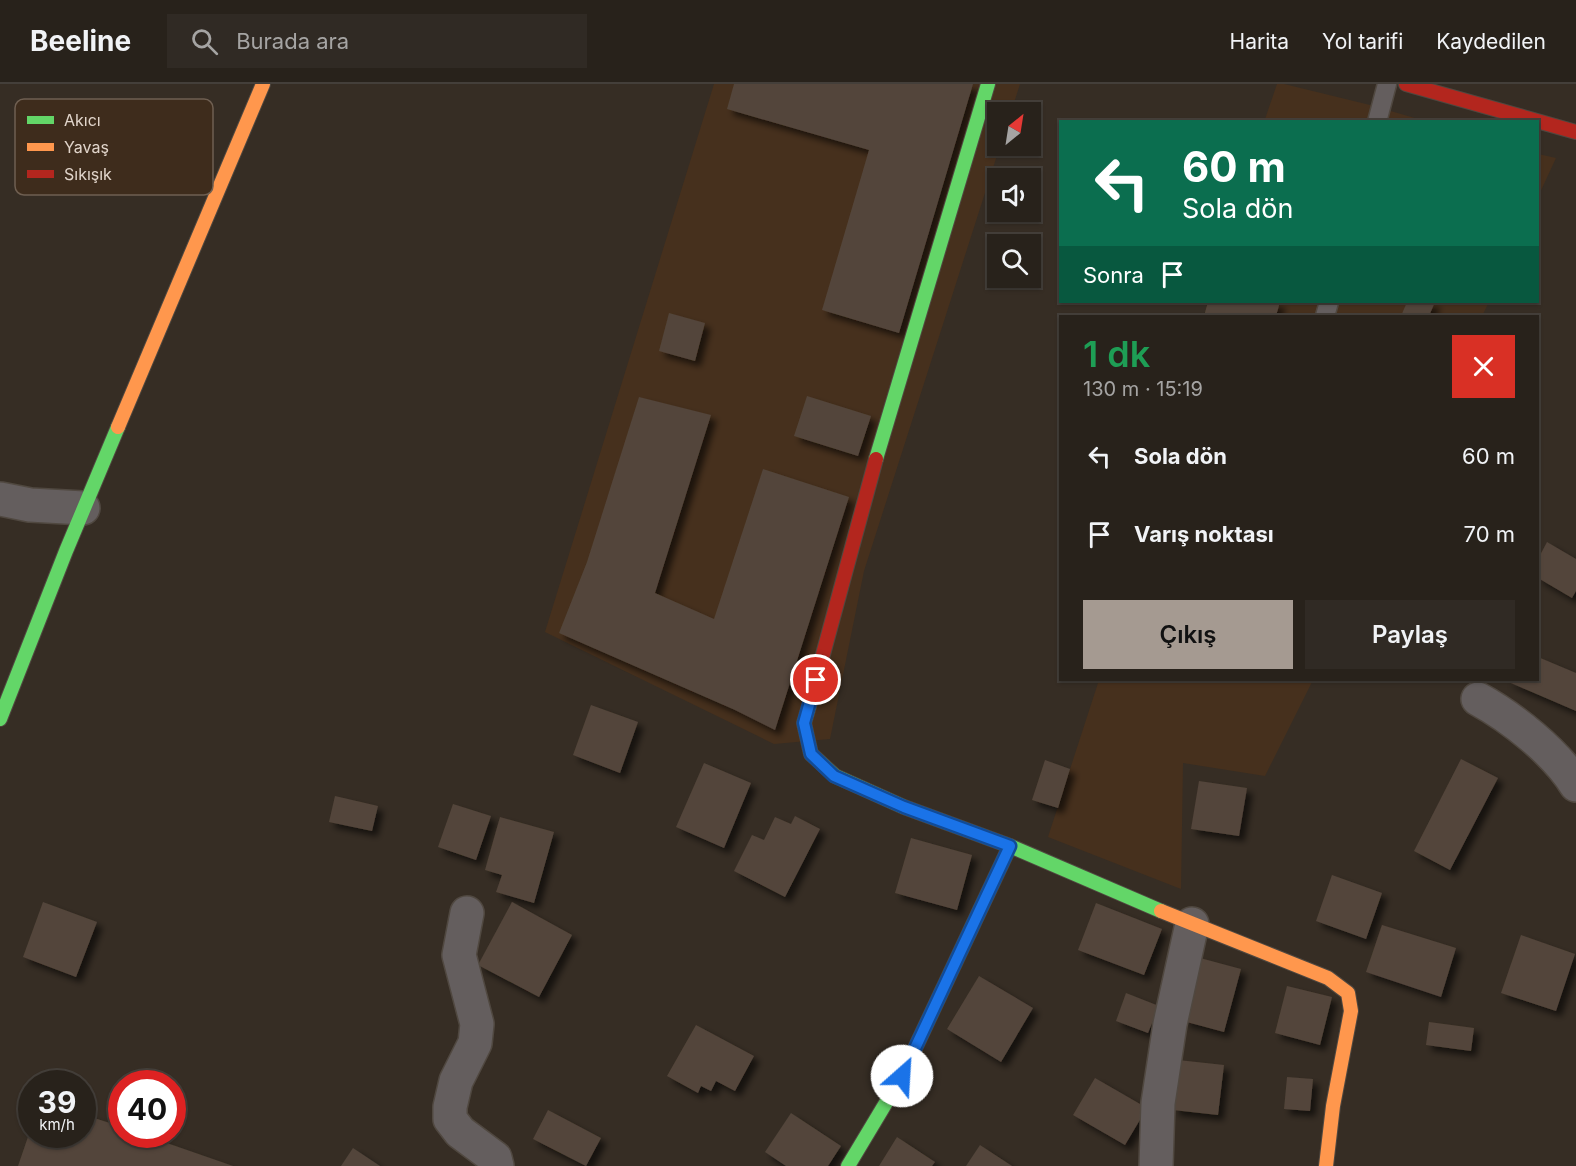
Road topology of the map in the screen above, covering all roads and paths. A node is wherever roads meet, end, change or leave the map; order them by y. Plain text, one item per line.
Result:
1 (263, 84) edge
2 (988, 84) edge
3 (1387, 84) edge
4 (1406, 84) edge
5 (1378, 120) edge
6 (1534, 120) edge
7 (1539, 122) edge
8 (1576, 132) edge
9 (0, 500) edge
10 (83, 508) junction
11 (1478, 699) dead end
12 (0, 719) edge
13 (1576, 785) edge
14 (1010, 846) junction
15 (467, 913) dead end
16 (1192, 924) junction
17 (498, 1166) edge
18 (848, 1166) edge
19 (1156, 1166) edge
20 (1326, 1166) edge

1 - 10 street
2 - 14 street
3 - 5 lane
4 - 6 street
7 - 8 street
9 - 10 street
10 - 12 street
11 - 13 street
14 - 16 street
14 - 18 street
15 - 17 street
16 - 19 street
16 - 20 street

